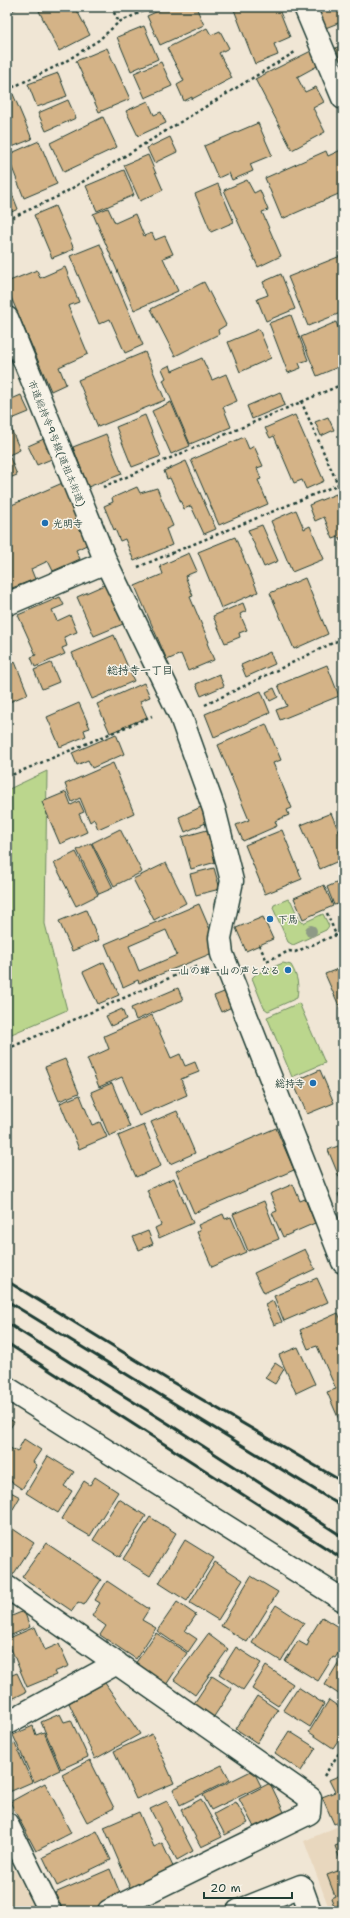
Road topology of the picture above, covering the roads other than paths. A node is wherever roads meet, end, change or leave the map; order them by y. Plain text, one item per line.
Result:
1 (305, 7) edge
2 (343, 98) edge
3 (7, 318) edge
4 (110, 570) junction
5 (7, 604) edge
6 (343, 1262) edge
7 (7, 1388) edge
8 (7, 1587) edge
9 (343, 1600) edge
10 (117, 1663) junction
11 (7, 1723) edge
12 (7, 1824) edge
13 (50, 1911) edge
14 (109, 1911) edge
15 (238, 1911) edge
16 (310, 1911) edge

1 - 2 street
3 - 4 street, 市道総持寺9号線(道祖本街道)
4 - 5 street
4 - 6 street, 市道総持寺9号線(道祖本街道)
7 - 9 street
8 - 10 street
10 - 11 street
10 - 14 street
12 - 13 street
15 - 16 street

